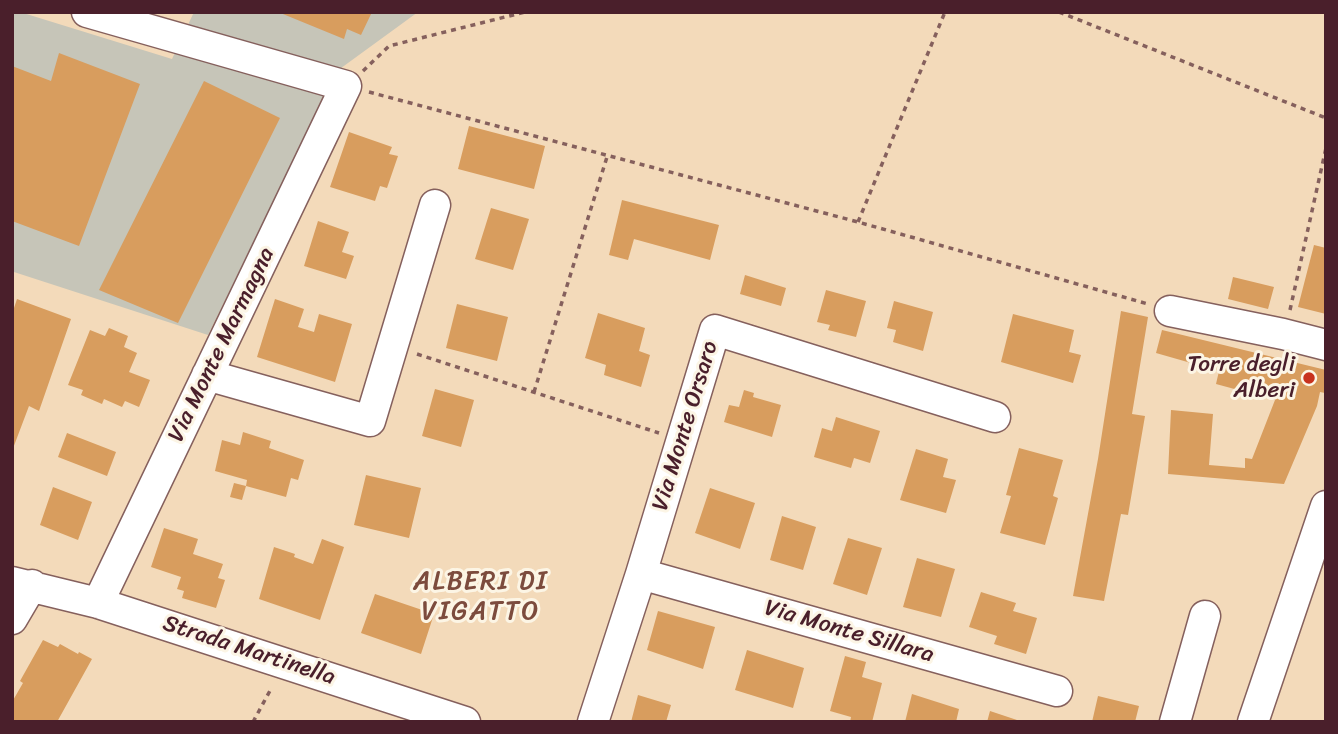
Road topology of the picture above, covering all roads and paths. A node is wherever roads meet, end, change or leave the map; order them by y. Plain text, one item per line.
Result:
1 (87, 12) edge
2 (524, 12) edge
3 (945, 12) edge
4 (1059, 12) edge
5 (346, 86) junction
6 (1326, 118) edge
7 (1326, 148) edge
8 (608, 156) junction
9 (435, 205) dead end
10 (858, 222) junction
11 (1170, 311) joint
12 (1283, 334) junction
13 (1326, 345) edge
14 (393, 346) junction
15 (207, 375) junction
16 (534, 392) junction
17 (995, 417) dead end
18 (681, 440) junction
19 (1326, 506) edge
20 (641, 574) junction
21 (22, 583) edge
22 (99, 603) junction
23 (1205, 616) dead end
24 (12, 619) edge
25 (272, 687) dead end
26 (1057, 691) dead end
27 (446, 719) edge
28 (253, 722) edge
29 (593, 722) edge
30 (1175, 722) edge
31 (1253, 722) edge

1 - 5 street
2 - 5 path
3 - 10 path
4 - 6 path
5 - 8 path
5 - 15 street, Via Monte Marmagna
7 - 12 path
8 - 10 path
8 - 16 path
9 - 14 street
10 - 11 path
11 - 12 street
12 - 13 street
14 - 15 street
14 - 16 path
15 - 22 street, Via Monte Marmagna
16 - 18 path
17 - 18 street, Via Monte Orsaro
18 - 20 street, Via Monte Orsaro
19 - 31 street
20 - 26 street, Via Monte Sillara
20 - 29 street, Via Monte Orsaro
21 - 22 street, Strada Martinella
21 - 24 street, Strada Martinella
22 - 27 street, Strada Martinella
23 - 30 street
25 - 28 path

